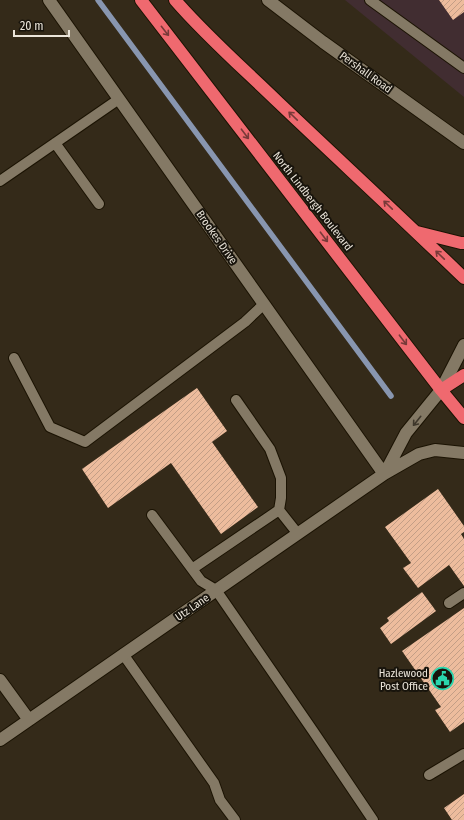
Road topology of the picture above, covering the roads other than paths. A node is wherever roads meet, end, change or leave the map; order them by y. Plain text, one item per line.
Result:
1 (50, 0) edge
2 (141, 0) edge
3 (175, 0) edge
4 (268, 0) edge
5 (370, 0) edge
6 (464, 68) edge
7 (119, 98) junction
8 (55, 143) junction
9 (464, 143) edge
10 (0, 181) edge
11 (99, 204) dead end
12 (416, 232) junction
13 (464, 243) edge
14 (464, 278) edge
15 (264, 304) junction
16 (464, 345) edge
17 (14, 358) dead end
18 (464, 375) edge
19 (441, 390) junction
20 (236, 400) dead end
21 (464, 418) edge
22 (464, 453) edge
23 (384, 474) junction
24 (279, 510) junction
25 (152, 515) dead end
26 (298, 534) junction
27 (192, 569) junction
28 (216, 590) junction
29 (464, 593) edge
30 (448, 604) dead end
31 (123, 654) junction
32 (0, 680) edge
33 (29, 720) junction
34 (0, 740) edge
35 (464, 754) edge
36 (429, 775) dead end
37 (235, 820) edge
38 (373, 820) edge

1 - 7 street, Brookes Drive
2 -> 19 highway, North Lindbergh Boulevard
12 -> 3 highway
4 - 9 street, Pershall Road
5 - 6 lane
7 - 8 lane
7 - 15 street, Brookes Drive
8 - 10 lane
8 - 11 lane
12 - 13 highway
14 -> 12 highway
15 - 17 lane
15 - 23 street, Brookes Drive
16 - 19 street
18 - 19 highway
19 - 21 highway, North Lindbergh Boulevard
19 -> 23 street, Utz Lane
20 - 24 lane
22 - 23 street, Utz Lane
23 - 26 street, Utz Lane
24 - 26 lane
24 - 27 lane
25 - 27 lane
26 - 28 street, Utz Lane
27 - 28 lane
28 - 31 street, Utz Lane
28 - 38 lane
29 - 30 lane
31 - 33 street, Utz Lane
31 - 37 lane
32 - 33 street
33 - 34 street, Utz Lane
35 - 36 lane

